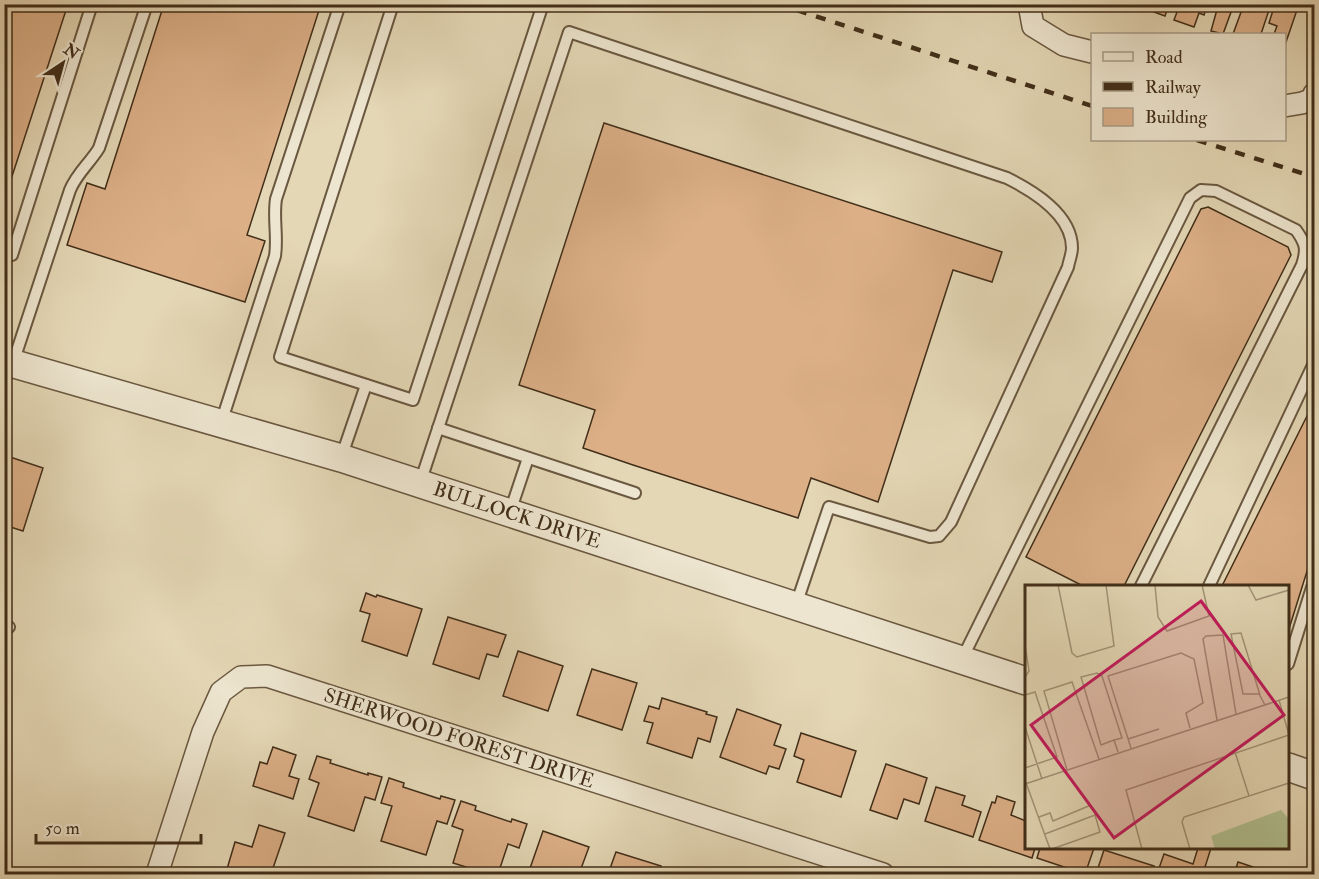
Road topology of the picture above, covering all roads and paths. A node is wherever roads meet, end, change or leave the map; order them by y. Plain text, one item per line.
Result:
1 (92, 4) edge
2 (147, 4) edge
3 (340, 4) edge
4 (393, 4) edge
5 (543, 4) edge
6 (1029, 4) edge
7 (1091, 52) edge
8 (1314, 94) edge
9 (1286, 106) edge
10 (4, 253) edge
11 (9, 362) edge
12 (1314, 363) edge
13 (366, 385) junction
14 (221, 424) junction
15 (438, 428) junction
16 (341, 458) junction
17 (528, 458) junction
18 (420, 483) junction
19 (635, 493) dead end
20 (510, 512) junction
21 (1314, 581) edge
22 (1142, 585) edge
23 (1209, 585) edge
24 (796, 605) junction
25 (1289, 658) edge
26 (962, 660) junction
27 (1025, 681) edge
28 (1289, 768) edge
29 (1314, 776) edge
30 (158, 874) edge
31 (883, 874) edge

1 - 10 lane
2 - 11 lane
3 - 14 lane
4 - 13 lane
5 - 13 lane
6 - 7 street
8 - 9 street
11 - 14 street, BULLOCK DRIVE
12 - 23 lane
13 - 16 lane
14 - 16 street, BULLOCK DRIVE
15 - 17 lane
15 - 18 lane
15 - 24 lane
16 - 18 street, BULLOCK DRIVE
17 - 19 lane
17 - 20 lane
18 - 20 street, BULLOCK DRIVE
20 - 24 street, BULLOCK DRIVE
21 - 25 lane
22 - 26 lane
24 - 26 street, BULLOCK DRIVE
26 - 27 street, BULLOCK DRIVE
28 - 29 street
30 - 31 street, SHERWOOD FOREST DRIVE

